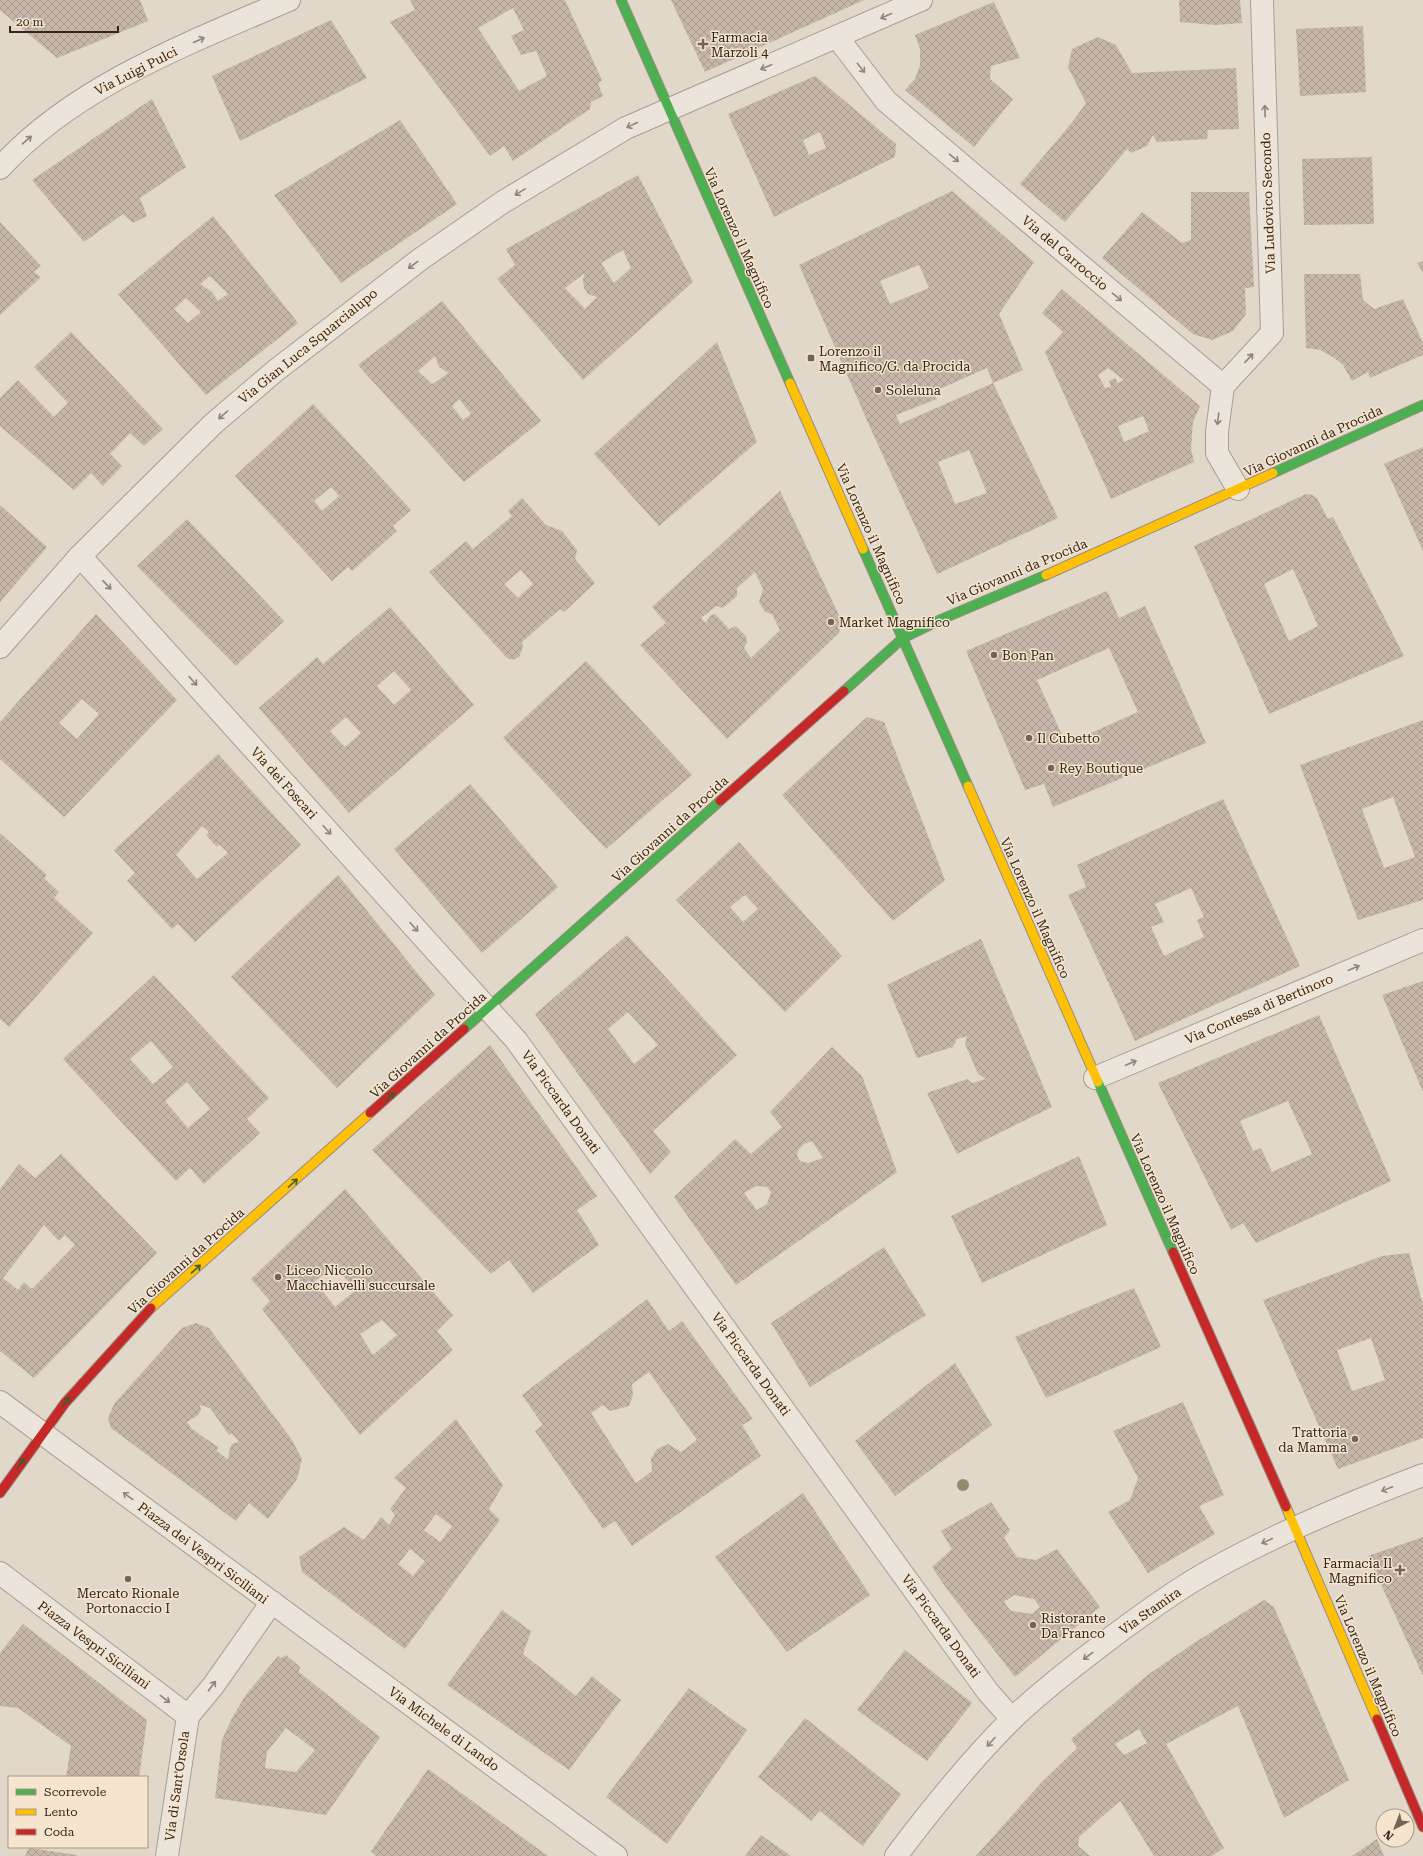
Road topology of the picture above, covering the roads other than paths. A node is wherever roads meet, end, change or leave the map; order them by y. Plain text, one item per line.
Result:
1 (289, 0) edge
2 (621, 0) edge
3 (921, 0) edge
4 (1262, 0) edge
5 (837, 37) junction
6 (667, 109) junction
7 (0, 168) edge
8 (1223, 386) junction
9 (1423, 404) edge
10 (1238, 489) junction
11 (80, 556) junction
12 (903, 638) junction
13 (0, 647) edge
14 (1423, 940) edge
15 (488, 1010) junction
16 (1095, 1078) junction
17 (0, 1402) edge
18 (42, 1433) junction
19 (1423, 1475) edge
20 (0, 1493) edge
21 (1295, 1528) junction
22 (0, 1573) edge
23 (272, 1602) junction
24 (188, 1716) junction
25 (1012, 1720) junction
26 (1423, 1827) edge
27 (167, 1856) edge
28 (616, 1856) edge
29 (896, 1856) edge

7 -> 1 street, Via Luigi Pulci
2 - 6 street, Via Lorenzo il Magnifico
3 -> 5 street, Via Gian Luca Squarcialupo
8 -> 4 street, Via Ludovico Secondo
5 -> 6 street, Via Gian Luca Squarcialupo
5 -> 8 street, Via del Carroccio
6 -> 11 street, Via Gian Luca Squarcialupo
6 - 12 street, Via Lorenzo il Magnifico
8 -> 10 street
9 - 10 street, Via Giovanni da Procida
10 - 12 street, Via Giovanni da Procida
11 - 13 street, Via Gian Luca Squarcialupo
11 -> 15 street, Via dei Foscari
12 - 15 street, Via Giovanni da Procida
12 - 16 street, Via Lorenzo il Magnifico
16 -> 14 street, Via Contessa di Bertinoro
18 -> 15 street, Via Giovanni da Procida
15 - 25 street, Via Piccarda Donati
16 - 21 street, Via Lorenzo il Magnifico
17 - 18 street
20 -> 18 street, Via Giovanni da Procida
23 -> 18 street, Piazza dei Vespri Siciliani
19 -> 21 street, Via Stamira
21 -> 25 street, Via Stamira
21 - 26 street, Via Lorenzo il Magnifico
22 -> 24 street, Piazza Vespri Siciliani
24 -> 23 street, Piazza dei Vespri Siciliani
23 - 28 street, Via Michele di Lando
24 - 27 street, Via di Sant'Orsola
25 -> 29 street, Via Stamira

